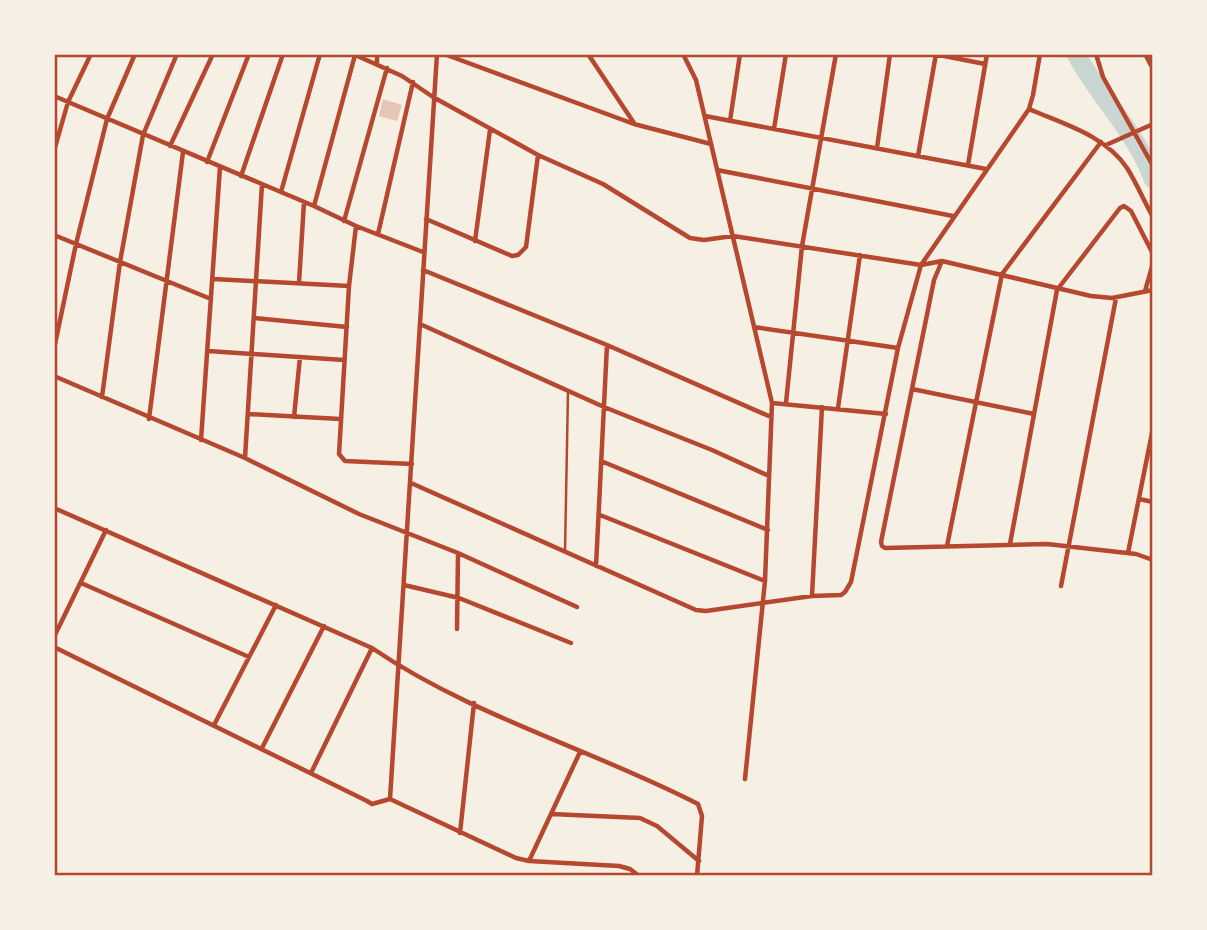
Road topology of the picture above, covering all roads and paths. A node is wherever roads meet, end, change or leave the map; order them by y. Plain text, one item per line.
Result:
1 (91, 54) edge
2 (135, 54) edge
3 (177, 54) edge
4 (213, 54) edge
5 (249, 54) edge
6 (283, 54) edge
7 (320, 54) edge
8 (377, 54) edge
9 (437, 54) edge
10 (444, 54) edge
11 (588, 54) edge
12 (683, 54) edge
13 (740, 54) edge
14 (786, 54) edge
15 (836, 54) edge
16 (890, 54) edge
17 (936, 54) edge
18 (987, 54) edge
19 (1040, 54) edge
20 (1096, 54) edge
21 (1145, 54) edge
22 (354, 55) edge
23 (377, 63) junction
24 (985, 64) junction
25 (387, 68) junction
26 (1153, 69) edge
27 (413, 82) junction
28 (54, 96) edge
29 (433, 97) junction
30 (68, 102) junction
31 (1029, 109) junction
32 (705, 116) junction
33 (107, 119) junction
34 (730, 121) junction
35 (634, 124) junction
36 (1153, 124) edge
37 (774, 129) junction
38 (490, 130) junction
39 (1134, 133) junction
40 (143, 135) junction
41 (823, 138) junction
42 (711, 144) junction
43 (1103, 144) junction
44 (170, 146) junction
45 (877, 148) junction
46 (54, 151) edge
47 (183, 152) junction
48 (538, 155) junction
49 (918, 156) junction
50 (207, 162) junction
51 (968, 165) junction
52 (1153, 166) edge
53 (220, 167) junction
54 (986, 169) junction
55 (717, 170) junction
56 (241, 176) junction
57 (262, 184) junction
58 (813, 190) junction
59 (281, 192) junction
60 (304, 202) junction
61 (314, 206) junction
62 (953, 216) junction
63 (1153, 217) edge
64 (426, 219) junction
65 (344, 221) junction
66 (356, 226) junction
67 (378, 234) junction
68 (54, 235) edge
69 (733, 236) junction
70 (475, 241) junction
71 (76, 244) junction
72 (802, 246) junction
73 (423, 252) junction
74 (1153, 254) edge
75 (860, 255) junction
76 (942, 261) junction
77 (120, 262) junction
78 (1153, 263) edge
79 (921, 265) junction
80 (424, 270) junction
81 (1002, 274) junction
82 (213, 279) junction
83 (165, 280) junction
84 (256, 281) junction
85 (299, 283) junction
86 (1153, 283) edge
87 (349, 286) junction
88 (1057, 290) junction
89 (1153, 290) edge
90 (1145, 291) junction
91 (1116, 298) junction
92 (211, 299) junction
93 (254, 318) junction
94 (420, 324) junction
95 (347, 327) junction
96 (754, 327) junction
97 (794, 332) junction
98 (846, 341) junction
99 (607, 345) junction
100 (898, 348) junction
101 (54, 349) edge
102 (208, 351) junction
103 (252, 354) junction
104 (300, 357) junction
105 (344, 360) junction
106 (54, 376) edge
107 (912, 388) junction
108 (568, 391) junction
109 (102, 397) junction
110 (976, 402) junction
111 (772, 403) junction
112 (786, 403) junction
113 (604, 407) junction
114 (822, 407) junction
115 (838, 408) junction
116 (248, 414) junction
117 (886, 414) junction
118 (1034, 414) junction
119 (294, 417) junction
120 (771, 417) junction
121 (149, 419) junction
122 (340, 419) junction
123 (1153, 428) edge
124 (201, 440) junction
125 (1152, 440) edge
126 (245, 458) junction
127 (601, 461) junction
128 (412, 464) junction
129 (769, 476) junction
130 (411, 484) junction
131 (1139, 499) junction
132 (1153, 502) edge
133 (55, 510) edge
134 (600, 516) junction
135 (106, 530) junction
136 (768, 530) junction
137 (406, 531) junction
138 (1010, 544) junction
139 (947, 546) junction
140 (1069, 546) junction
141 (565, 552) junction
142 (458, 553) junction
143 (1128, 553) junction
144 (1153, 560) edge
145 (596, 566) junction
146 (765, 581) junction
147 (80, 583) junction
148 (404, 585) junction
149 (1062, 586) dead end
150 (812, 596) junction
151 (459, 598) junction
152 (763, 603) junction
153 (276, 604) junction
154 (577, 607) dead end
155 (324, 626) junction
156 (457, 629) dead end
157 (54, 637) edge
158 (572, 643) dead end
159 (54, 647) edge
160 (372, 648) junction
161 (249, 657) junction
162 (398, 665) junction
163 (474, 703) junction
164 (214, 725) junction
165 (262, 748) junction
166 (580, 752) junction
167 (311, 773) junction
168 (745, 779) dead end
169 (390, 799) junction
170 (551, 814) junction
171 (460, 833) junction
172 (529, 861) junction
173 (699, 862) junction
174 (639, 876) edge
175 (697, 876) edge

1 - 30 street
2 - 33 street
3 - 40 street
4 - 44 street
5 - 50 street
6 - 56 street
7 - 59 street
8 - 23 street
9 - 29 street
10 - 35 street
11 - 35 street
12 - 32 street
13 - 34 street
14 - 37 street
15 - 41 street
16 - 45 street
17 - 24 street
17 - 49 street
18 - 24 street
19 - 31 street
20 - 39 street
21 - 26 street
22 - 23 street
22 - 61 street
23 - 25 street
24 - 51 street
25 - 27 street
25 - 65 street
27 - 29 street
27 - 67 street
28 - 30 street
29 - 38 street
29 - 64 street
30 - 33 street
30 - 46 street
31 - 43 street
31 - 54 street
32 - 34 street
32 - 42 street
33 - 40 street
33 - 71 street
34 - 37 street
35 - 42 street
36 - 39 street
37 - 41 street
38 - 48 street
38 - 70 street
39 - 43 street
39 - 52 street
40 - 44 street
40 - 77 street
41 - 45 street
41 - 58 street
42 - 55 street
43 - 63 street
43 - 81 street
44 - 47 street
45 - 49 street
47 - 50 street
47 - 83 street
48 - 69 street
48 - 70 street
49 - 51 street
50 - 53 street
51 - 54 street
53 - 56 street
53 - 82 street
54 - 62 street
55 - 58 street
55 - 69 street
56 - 57 street
57 - 59 street
57 - 84 street
58 - 62 street
58 - 72 street
59 - 60 street
60 - 61 street
60 - 85 street
61 - 65 street
62 - 79 street
64 - 70 street
64 - 73 street
65 - 66 street
66 - 67 street
66 - 87 street
67 - 73 street
68 - 71 street
69 - 72 street
69 - 96 street
71 - 77 street
71 - 101 street
72 - 75 street
72 - 97 street
73 - 80 street
74 - 88 street
75 - 79 street
75 - 98 street
76 - 79 street
76 - 81 street
76 - 107 street
77 - 83 street
77 - 109 street
78 - 90 street
79 - 100 street
80 - 94 street
80 - 99 street
81 - 88 street
81 - 110 street
82 - 84 street
82 - 92 street
83 - 92 street
83 - 121 street
84 - 85 street
84 - 93 street
85 - 87 street
86 - 90 street
87 - 95 street
88 - 91 street
88 - 118 street
89 - 90 street
90 - 91 street
91 - 140 street
92 - 102 street
93 - 95 street
93 - 103 street
94 - 108 street
94 - 128 street
95 - 105 street
96 - 97 street
96 - 111 street
97 - 98 street
97 - 112 street
98 - 100 street
98 - 115 street
99 - 113 street
99 - 120 street
100 - 117 street
102 - 103 street
102 - 124 street
103 - 104 street
103 - 116 street
104 - 105 street
104 - 119 street
105 - 122 street
106 - 109 street
107 - 110 street
107 - 139 street
108 - 113 street
108 - 141 lane
109 - 121 street
110 - 118 street
110 - 139 street
111 - 112 street
111 - 120 street
112 - 114 street
113 - 127 street
113 - 129 street
114 - 115 street
114 - 150 street
115 - 117 street
116 - 119 street
116 - 126 street
117 - 150 street
118 - 138 street
119 - 122 street
120 - 129 street
121 - 124 street
122 - 128 street
123 - 125 street
124 - 126 street
125 - 131 street
126 - 137 street
127 - 134 street
127 - 136 street
128 - 130 street
129 - 136 street
130 - 137 street
130 - 141 street
131 - 132 street
131 - 143 street
133 - 135 street
134 - 145 street
134 - 146 street
135 - 147 street
135 - 153 street
136 - 146 street
137 - 142 street
137 - 148 street
138 - 139 street
138 - 140 street
140 - 143 street
140 - 149 street
141 - 145 street
142 - 151 street
142 - 154 street
143 - 144 street
145 - 152 street
146 - 152 street
147 - 157 street
147 - 161 street
148 - 151 street
148 - 162 street
150 - 152 street
151 - 156 street
151 - 158 street
152 - 168 street
153 - 155 street
153 - 161 street
155 - 160 street
155 - 165 street
159 - 164 street
160 - 162 street
160 - 167 street
161 - 164 street
162 - 163 street
162 - 169 street
163 - 166 street
163 - 171 street
164 - 165 street
165 - 167 street
166 - 170 street
166 - 173 street
167 - 169 street
169 - 171 street
170 - 172 street
170 - 173 street
171 - 172 street
172 - 174 street
173 - 175 street

